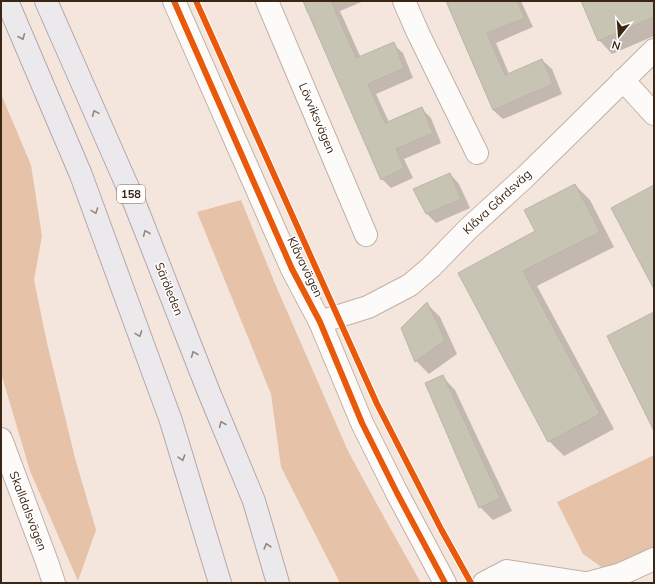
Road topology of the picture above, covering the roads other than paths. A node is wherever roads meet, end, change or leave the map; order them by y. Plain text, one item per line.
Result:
1 (7, 1) edge
2 (46, 1) edge
3 (174, 1) edge
4 (267, 1) edge
5 (404, 1) edge
6 (654, 50) edge
7 (623, 80) junction
8 (654, 114) edge
9 (477, 153) dead end
10 (366, 235) dead end
11 (320, 322) junction
12 (1, 439) edge
13 (654, 559) edge
14 (54, 583) edge
15 (220, 583) edge
16 (278, 583) edge
17 (445, 583) edge
18 (484, 583) edge
19 (586, 583) edge

1 -> 15 main road
16 -> 2 main road, Säröleden / 158
3 - 11 street, Klåvavägen
4 - 10 street, Lövviksvägen
5 - 9 street
6 - 7 street, Klåva Gårdsväg
7 - 8 street
7 - 11 street, Klåva Gårdsväg
11 - 17 street, Klåvavägen
12 - 14 street, Skalldalsvägen
13 - 19 street
18 - 19 street

